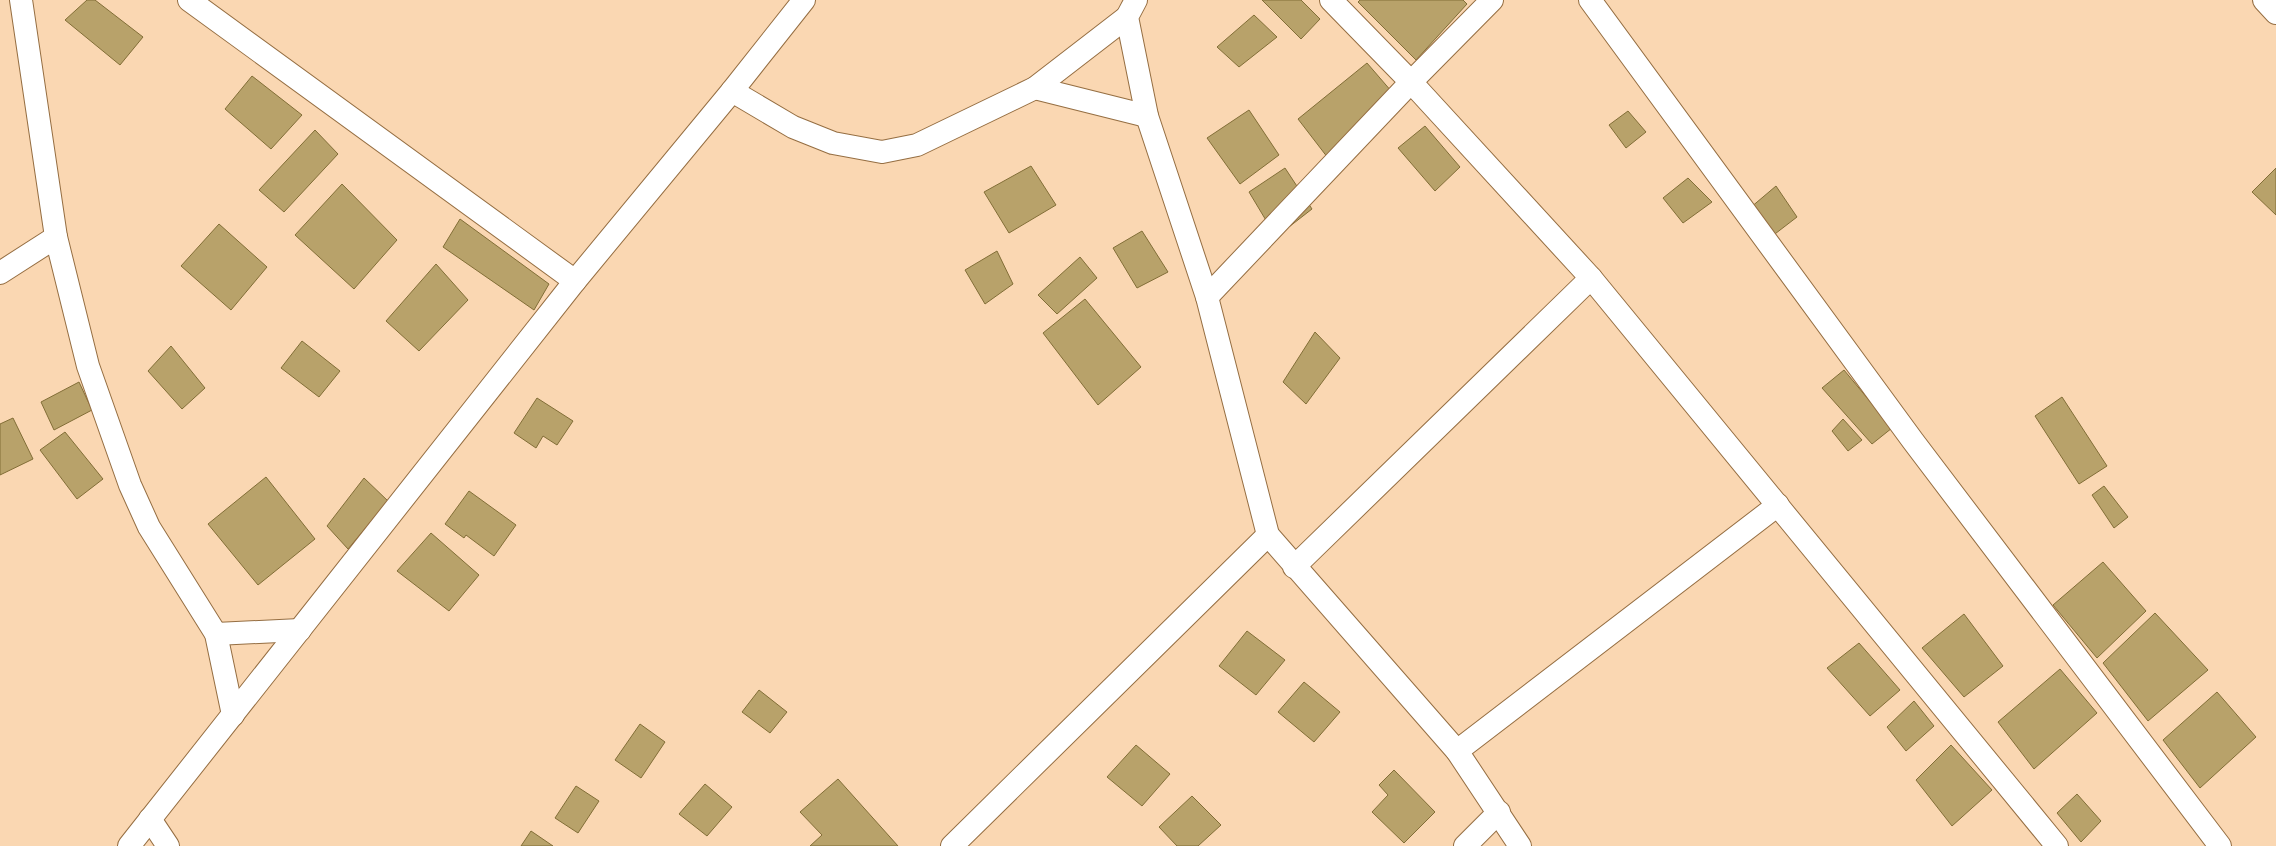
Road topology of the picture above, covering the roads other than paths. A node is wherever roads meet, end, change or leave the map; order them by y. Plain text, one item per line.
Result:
1 (21, 0) edge
2 (189, 0) edge
3 (804, 0) edge
4 (1331, 0) edge
5 (1492, 0) edge
6 (1590, 0) edge
7 (2264, 0) edge
8 (1132, 9) edge
9 (2276, 13) edge
10 (1411, 82) junction
11 (1035, 88) junction
12 (732, 91) junction
13 (1147, 116) junction
14 (56, 237) junction
15 (0, 273) edge
16 (1591, 278) junction
17 (575, 281) junction
18 (1207, 297) junction
19 (1778, 505) junction
20 (1268, 535) junction
21 (1294, 567) junction
22 (300, 630) junction
23 (216, 634) junction
24 (233, 714) junction
25 (1457, 751) junction
26 (1499, 812) junction
27 (150, 819) junction
28 (129, 846) edge
29 (168, 846) edge
30 (952, 846) edge
31 (1465, 846) edge
32 (1520, 846) edge
33 (2057, 846) edge
34 (2220, 846) edge

1 - 14 street
2 - 17 street
3 - 12 street
4 - 10 street
5 - 10 street
6 - 34 street
7 - 9 street
8 - 11 street
8 - 13 street
10 - 16 street
10 - 18 street
11 - 12 street
11 - 13 street
12 - 17 street
13 - 18 street
14 - 15 street
14 - 23 street
16 - 19 street
16 - 21 street
17 - 22 street
18 - 20 street
19 - 25 street
19 - 33 street
20 - 21 street
20 - 30 street
21 - 25 street
22 - 23 street
22 - 24 street
23 - 24 street
24 - 27 street
25 - 26 street
26 - 31 street
26 - 32 street
27 - 28 street
27 - 29 street

